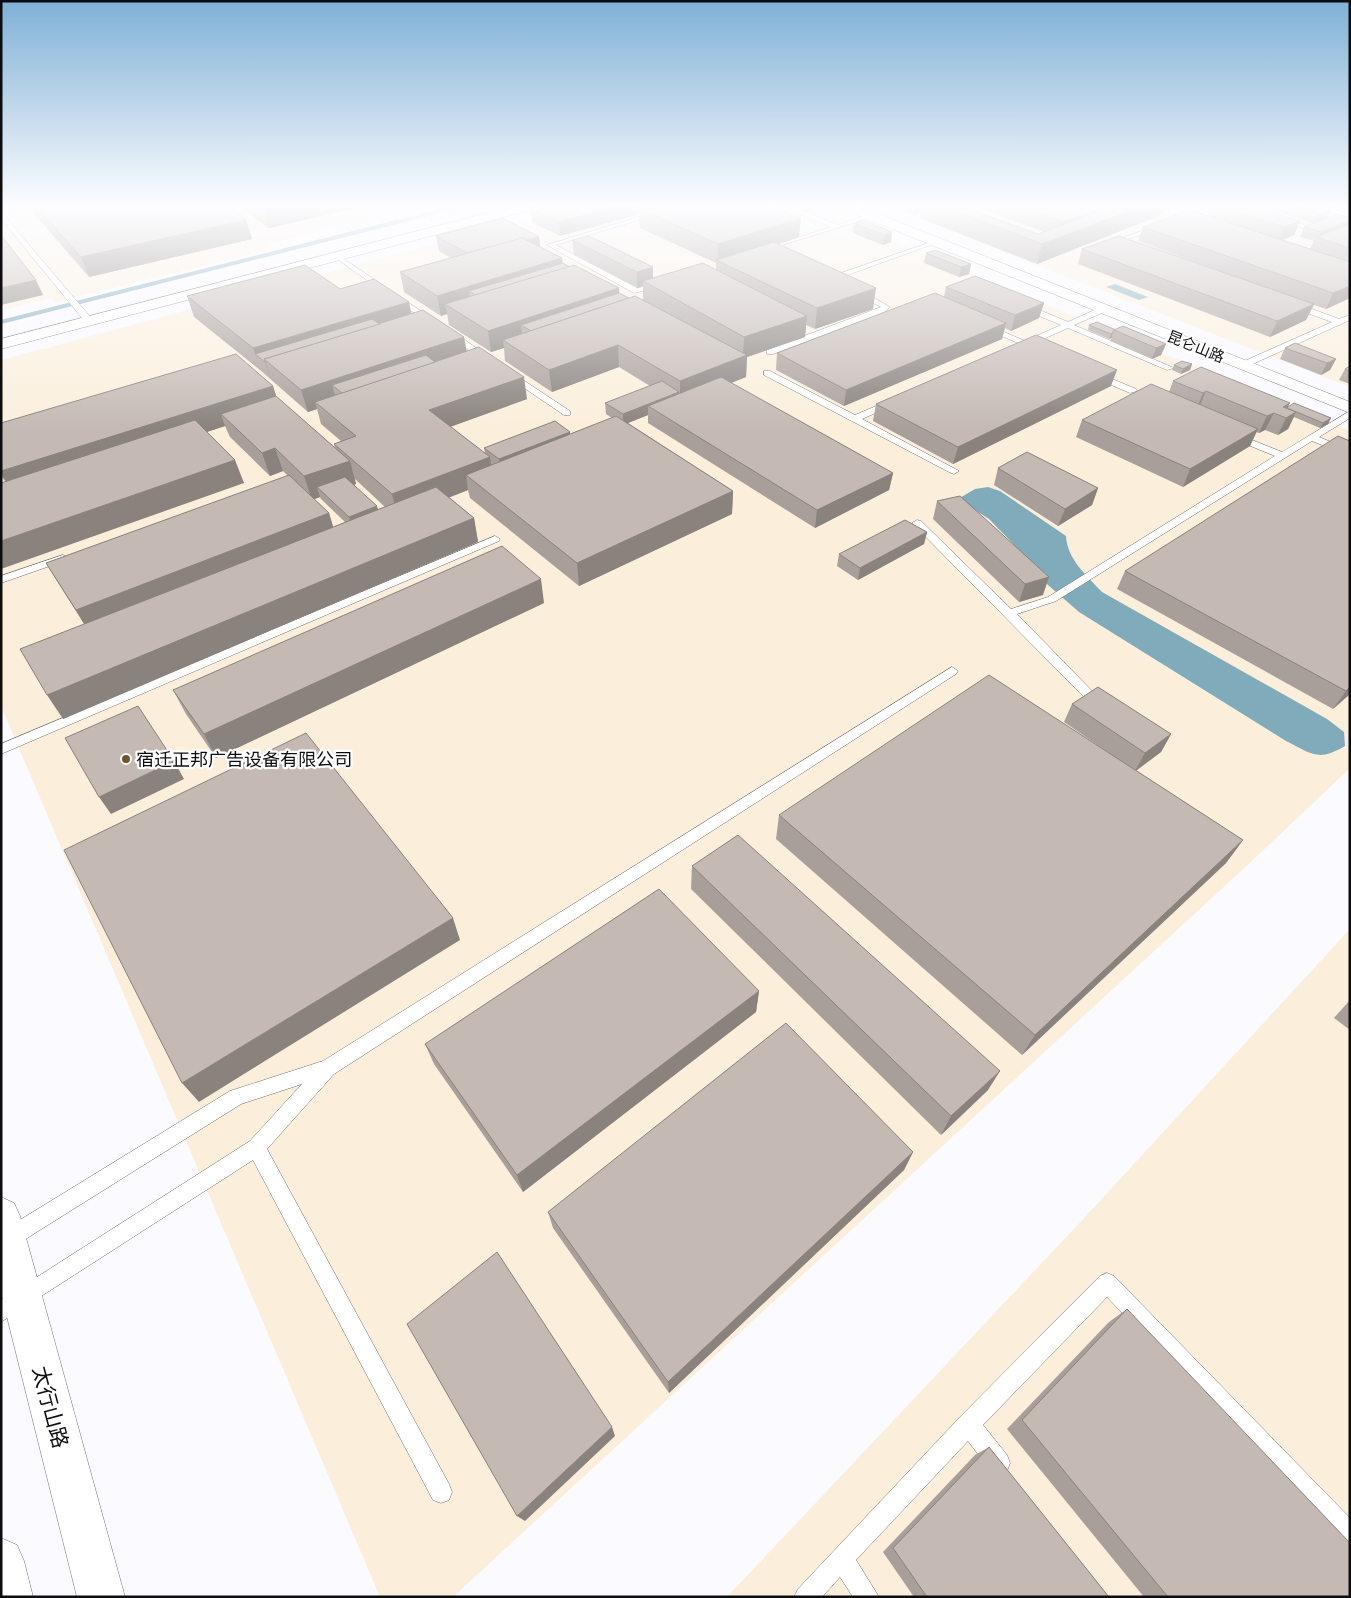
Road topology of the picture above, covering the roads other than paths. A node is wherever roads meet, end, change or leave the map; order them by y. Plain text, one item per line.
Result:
1 (55, 281) edge
2 (233, 281) edge
3 (372, 281) edge
4 (617, 281) edge
5 (662, 281) edge
6 (832, 281) edge
7 (1033, 281) edge
8 (837, 283) edge
9 (846, 287) edge
10 (1284, 302) edge
11 (1015, 304) edge
12 (1104, 309) junction
13 (85, 316) junction
14 (1350, 317) edge
15 (973, 322) edge
16 (1339, 322) junction
17 (1068, 325) junction
18 (1, 344) edge
19 (1024, 344) junction
20 (1015, 348) edge
21 (770, 352) edge
22 (1042, 352) edge
23 (493, 362) edge
24 (1243, 365) junction
25 (501, 368) edge
26 (1170, 368) dead end
27 (1088, 371) edge
28 (767, 373) dead end
29 (1133, 391) edge
30 (899, 399) edge
31 (1350, 408) edge
32 (567, 413) dead end
33 (1350, 414) edge
34 (854, 419) junction
35 (1222, 430) edge
36 (1312, 438) junction
37 (1350, 453) edge
38 (1283, 456) junction
39 (954, 472) dead end
40 (917, 523) dead end
41 (496, 539) dead end
42 (75, 554) edge
43 (1, 580) edge
44 (1008, 613) junction
45 (952, 671) dead end
46 (1115, 713) edge
47 (1, 749) edge
48 (328, 1068) junction
49 (256, 1147) junction
50 (3, 1233) edge
51 (12, 1305) edge
52 (969, 1424) junction
53 (1012, 1479) edge
54 (440, 1492) dead end
55 (1350, 1535) edge
56 (842, 1559) junction
57 (1, 1561) edge
58 (9, 1597) edge
59 (101, 1597) edge
60 (806, 1597) edge
61 (867, 1597) edge

1 - 13 lane
2 - 13 street
3 - 23 lane
4 - 5 lane
6 - 8 lane
7 - 12 street, 昆仑山路
9 - 21 lane
10 - 16 lane
11 - 17 lane
12 - 17 lane
12 - 24 street, 昆仑山路
13 - 18 street
14 - 16 lane
15 - 19 lane
16 - 24 lane
17 - 19 lane
17 - 26 lane
19 - 20 lane
19 - 22 lane
24 - 31 street, 昆仑山路
25 - 32 lane
27 - 29 lane
28 - 34 lane
30 - 34 lane
33 - 36 lane
34 - 39 lane
35 - 38 lane
36 - 37 lane
36 - 38 lane
38 - 44 lane
40 - 44 lane
41 - 47 lane
42 - 43 lane
44 - 46 lane
45 - 48 lane
48 - 49 lane
48 - 50 lane
49 - 51 lane
49 - 54 lane
50 - 51 street, 太行山路
51 - 59 street, 太行山路
52 - 53 lane
52 - 55 lane
52 - 56 lane
56 - 60 lane
56 - 61 lane
57 - 58 street

